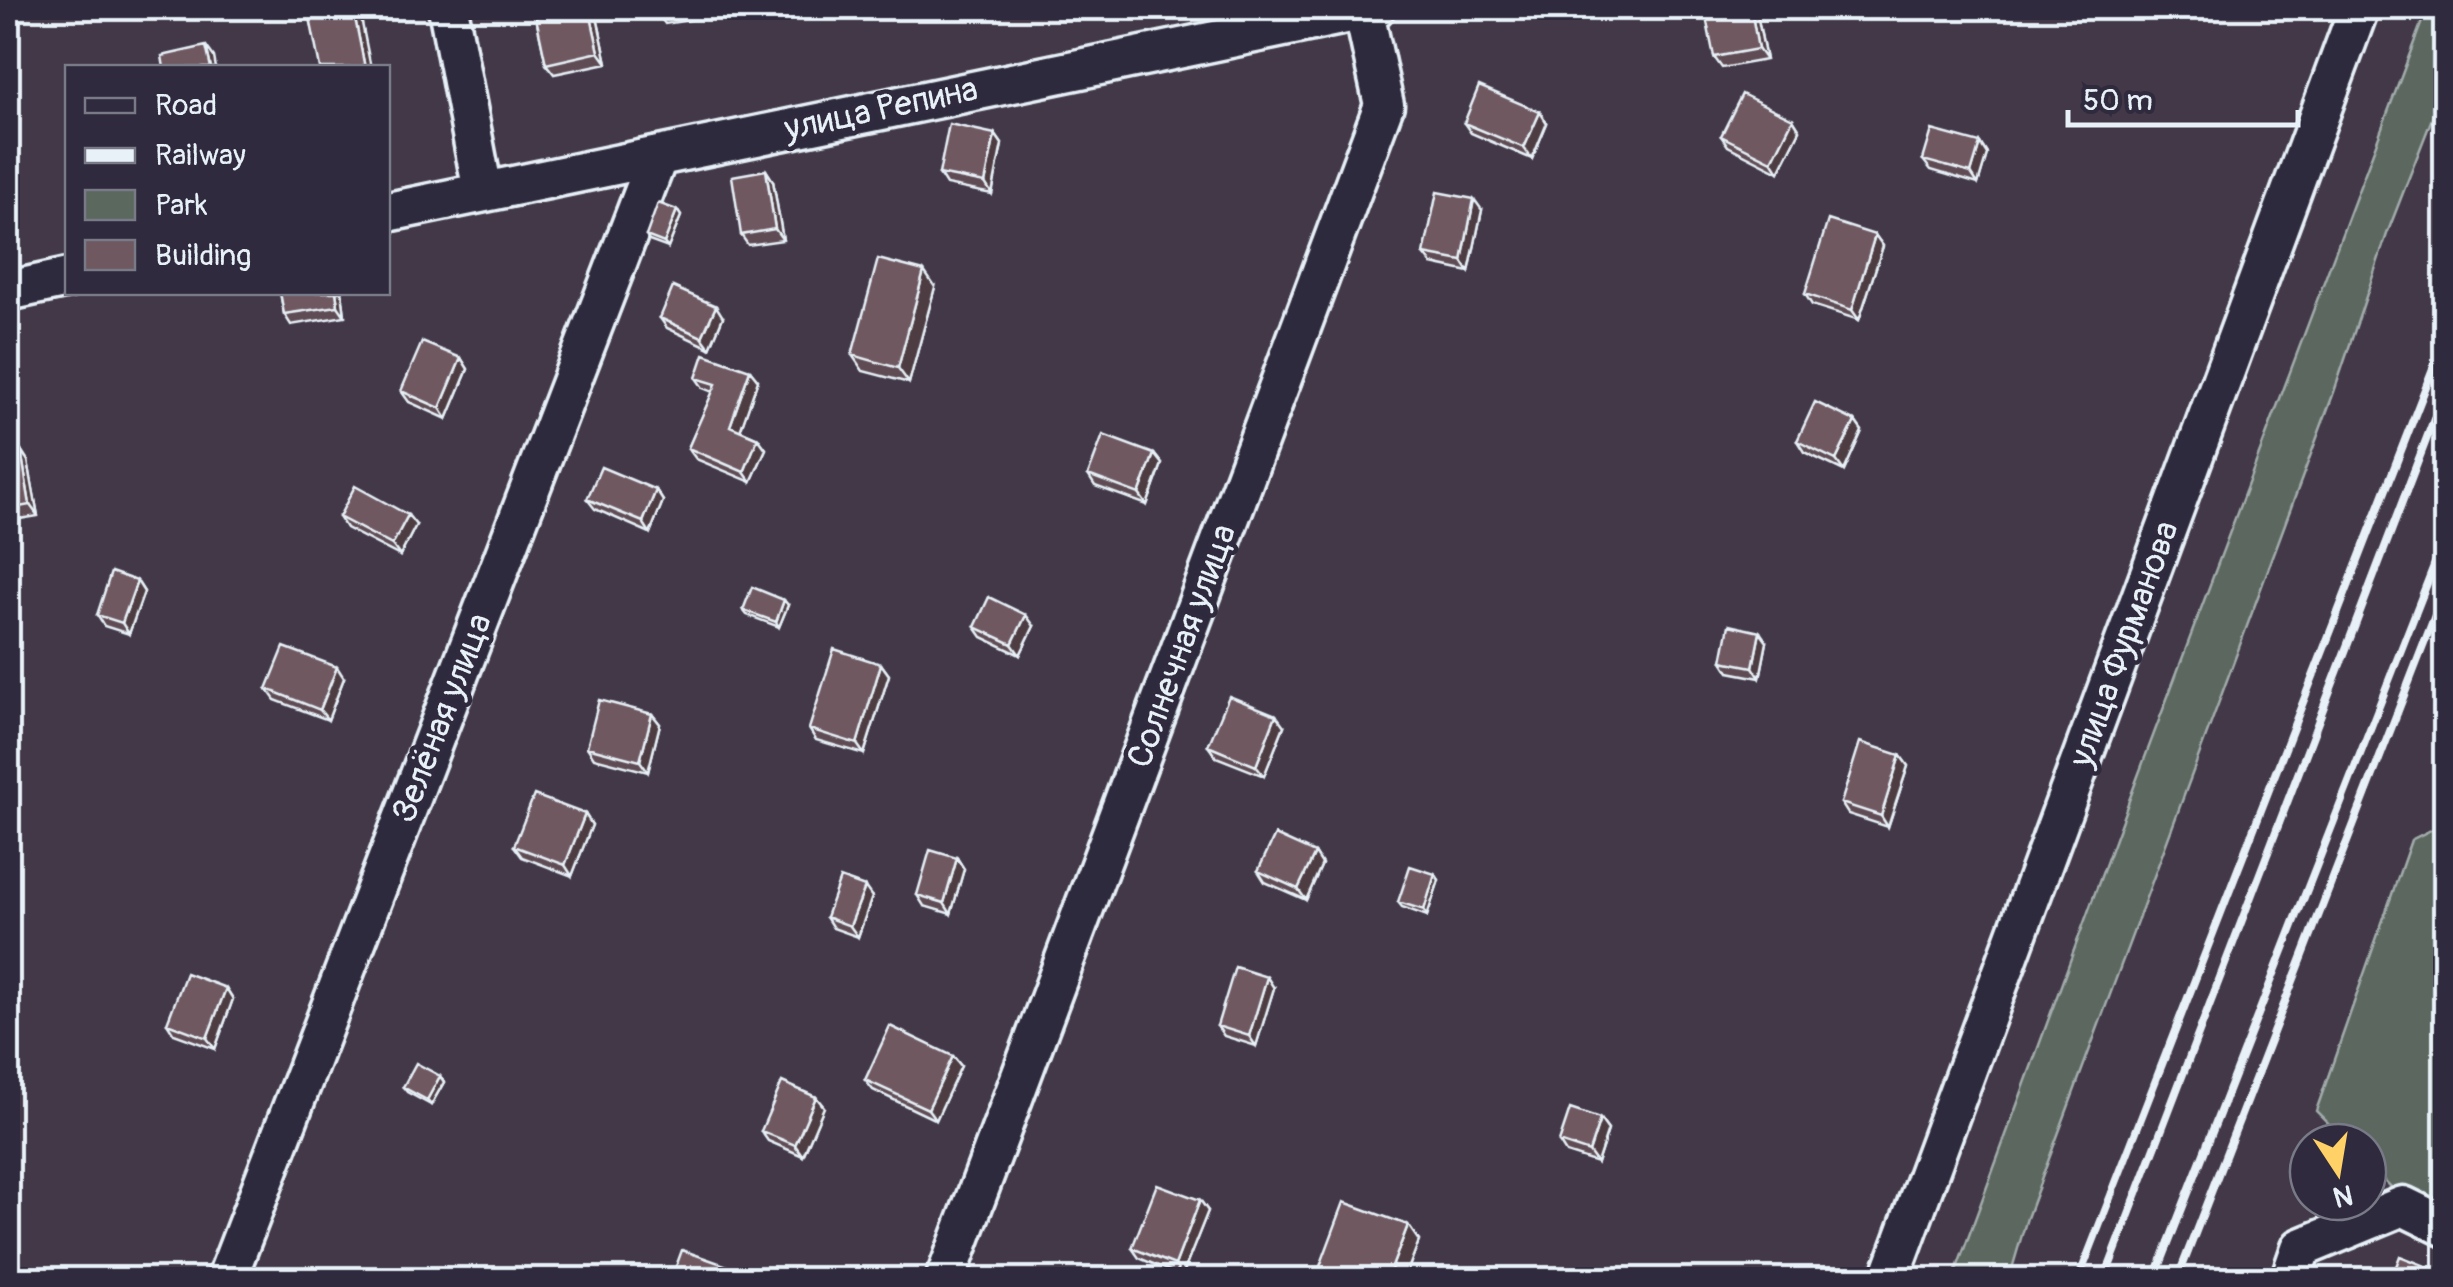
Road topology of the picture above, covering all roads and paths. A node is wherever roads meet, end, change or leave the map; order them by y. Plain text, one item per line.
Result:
1 (448, 8) edge
2 (1367, 8) edge
3 (2359, 8) edge
4 (658, 156) junction
5 (483, 192) junction
6 (390, 212) edge
7 (65, 279) edge
8 (8, 290) edge
9 (2446, 1227) edge
10 (2296, 1264) edge
11 (226, 1280) edge
12 (945, 1280) edge
13 (1889, 1280) edge

1 - 5 street
2 - 4 street, улица Репина
2 - 12 street, Солнечная улица
3 - 13 street, улица Фурманова
4 - 5 street, улица Репина
4 - 11 street, Зелёная улица
5 - 6 street, улица Репина
7 - 8 street
9 - 10 street

